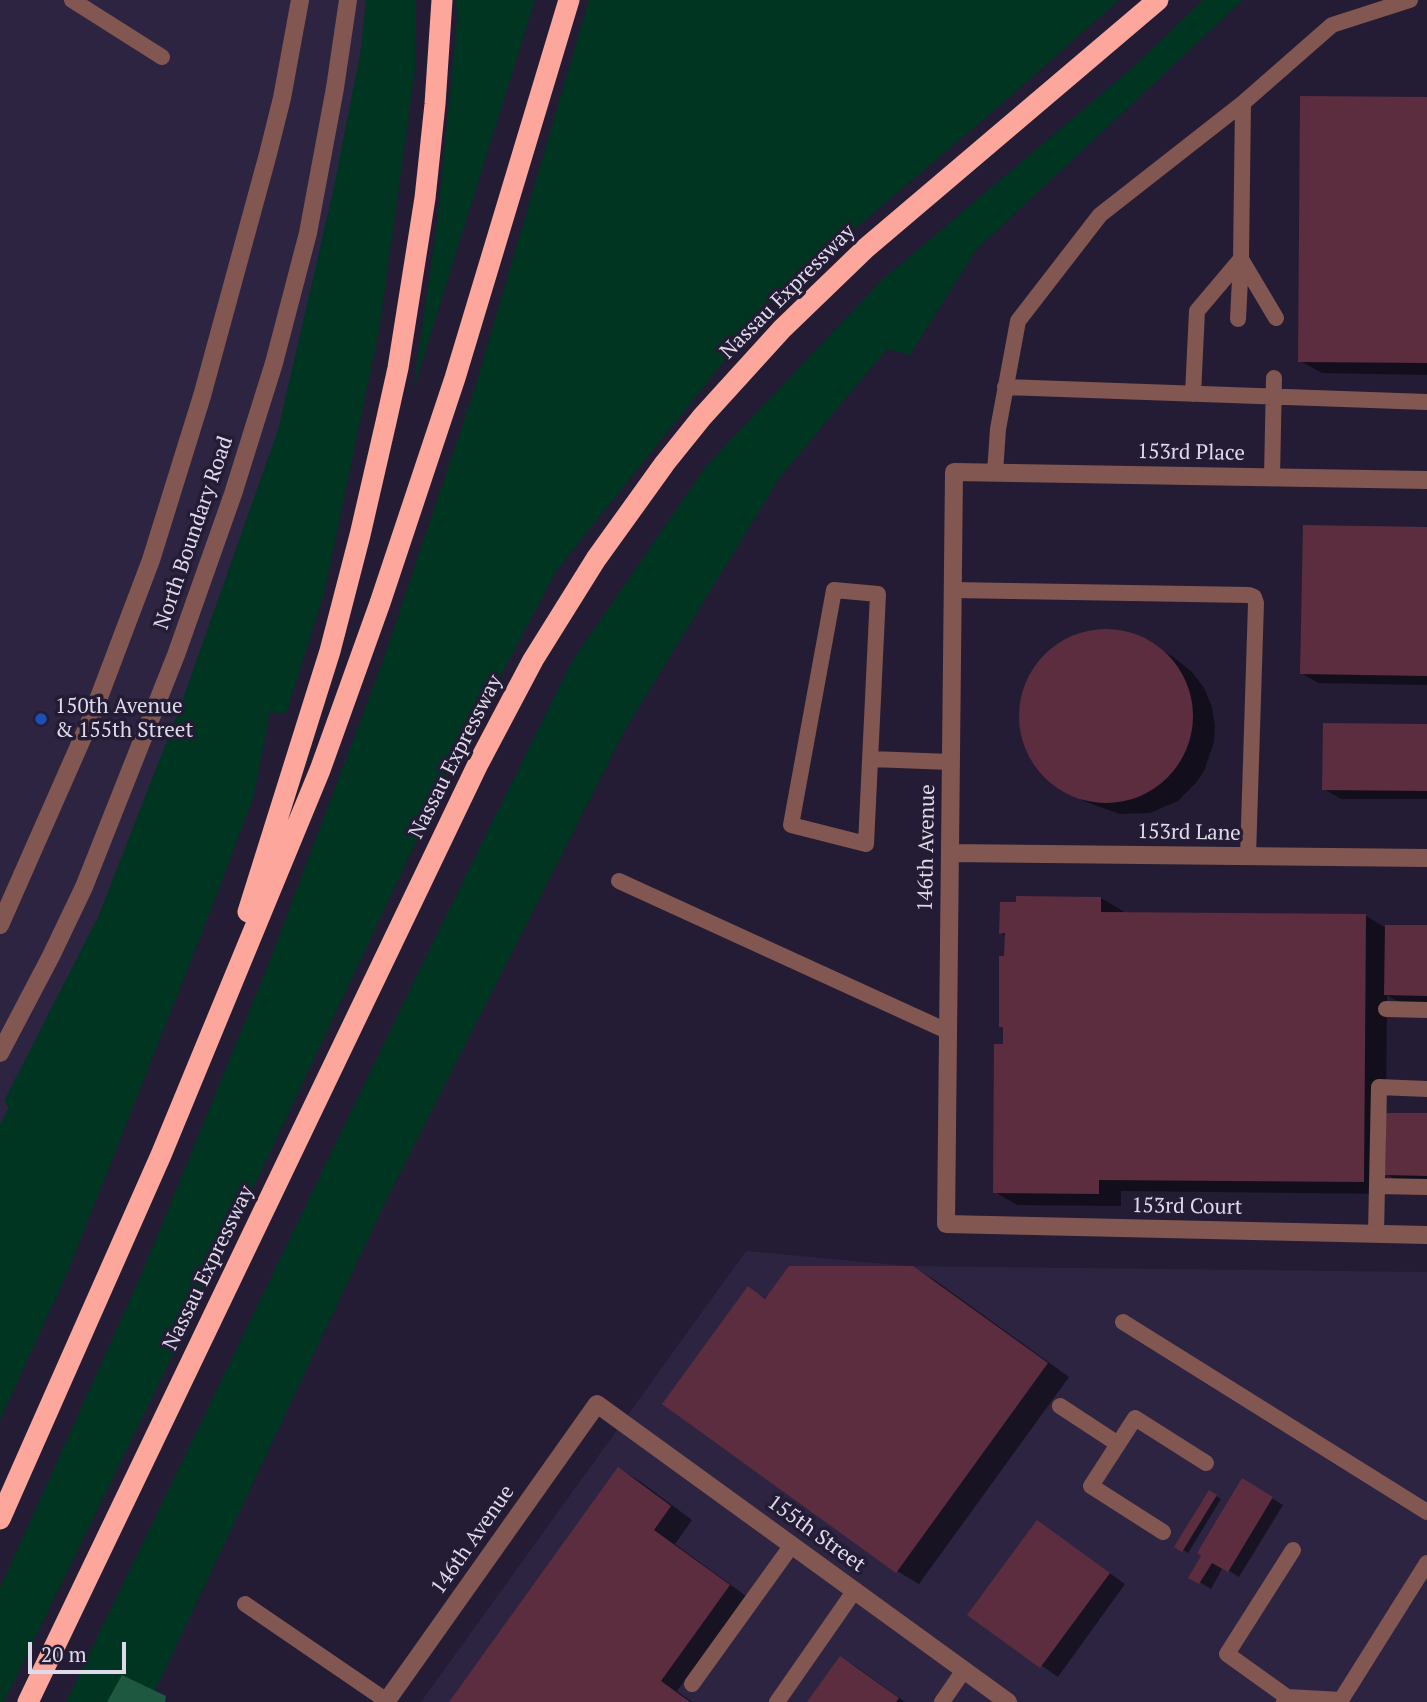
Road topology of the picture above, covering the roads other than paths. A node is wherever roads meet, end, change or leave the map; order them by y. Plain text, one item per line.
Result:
1 (72, 0) edge
2 (300, 0) edge
3 (348, 0) edge
4 (442, 0) edge
5 (569, 0) edge
6 (1158, 0) edge
7 (1410, 0) edge
8 (162, 57) dead end
9 (1244, 103) junction
10 (1241, 259) junction
11 (1276, 318) dead end
12 (1238, 319) dead end
13 (1236, 378) dead end
14 (1274, 378) dead end
15 (1005, 387) junction
16 (1193, 394) junction
17 (1235, 395) junction
18 (1274, 397) junction
19 (1427, 402) edge
20 (954, 472) joint
21 (995, 473) junction
22 (1272, 477) junction
23 (1427, 480) edge
24 (952, 590) junction
25 (871, 760) junction
26 (951, 762) junction
27 (950, 853) junction
28 (1248, 856) junction
29 (1427, 858) edge
30 (618, 881) dead end
31 (0, 925) edge
32 (1385, 1009) dead end
33 (1427, 1010) edge
34 (947, 1031) junction
35 (206, 1044) junction
36 (0, 1053) edge
37 (1427, 1088) edge
38 (1377, 1186) junction
39 (1427, 1187) edge
40 (946, 1224) joint
41 (1376, 1234) junction
42 (1427, 1235) edge
43 (1123, 1322) dead end
44 (597, 1404) joint
45 (1060, 1406) dead end
46 (1118, 1444) junction
47 (1206, 1463) dead end
48 (1427, 1512) edge
49 (0, 1519) edge
50 (1163, 1532) dead end
51 (792, 1545) junction
52 (1293, 1550) dead end
53 (1427, 1563) edge
54 (855, 1590) junction
55 (245, 1604) dead end
56 (964, 1670) junction
57 (692, 1684) dead end
58 (1285, 1700) edge
59 (386, 1701) edge
60 (28, 1702) edge
61 (777, 1702) edge
62 (942, 1702) edge
63 (1008, 1702) edge

1 - 8 lane
2 - 31 street, North Boundary Road
3 - 36 street, North Boundary Road
4 - 35 highway
5 - 35 highway
6 - 60 highway, Nassau Expressway
7 - 9 lane
9 - 10 lane
9 - 15 lane
10 - 11 lane
10 - 12 lane
10 - 16 lane
13 - 17 lane
14 - 18 lane
15 - 16 lane
15 - 21 lane
16 - 17 lane
17 - 18 lane
18 - 19 lane
18 - 22 lane
20 - 21 street, 153rd Place
20 - 24 street, 146th Avenue
21 - 22 street, 153rd Place
22 - 23 street, 153rd Place
24 - 26 street, 146th Avenue
24 - 28 lane
25 - 25 lane
25 - 26 lane
26 - 27 street, 146th Avenue
27 - 28 street, 153rd Lane
27 - 34 street, 146th Avenue
28 - 29 street, 153rd Lane
30 - 34 lane
32 - 33 lane
34 - 40 street, 146th Avenue
35 - 49 highway
37 - 38 lane
38 - 39 lane
38 - 41 lane
40 - 41 street, 153rd Court
41 - 42 street, 153rd Court
43 - 48 lane
44 - 51 street, 155th Street
44 - 59 street, 146th Avenue
45 - 46 lane
46 - 47 lane
46 - 50 lane
51 - 54 street, 155th Street
51 - 57 lane
52 - 58 lane
53 - 58 lane
54 - 56 street, 155th Street
54 - 61 lane
55 - 59 lane
56 - 62 lane
56 - 63 street, 155th Street

